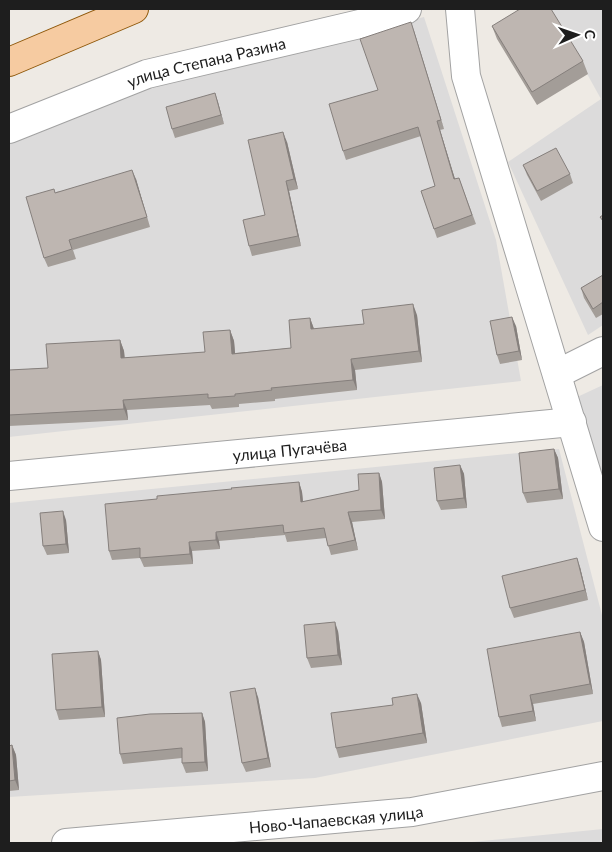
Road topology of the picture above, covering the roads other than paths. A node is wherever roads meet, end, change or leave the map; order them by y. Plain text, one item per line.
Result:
1 (134, 9) edge
2 (407, 9) edge
3 (460, 9) edge
4 (9, 62) edge
5 (9, 129) edge
6 (603, 351) edge
7 (557, 374) junction
8 (572, 422) junction
9 (9, 476) edge
10 (603, 527) edge
11 (603, 776) edge
12 (66, 843) edge

1 - 4 main road
2 - 5 street, улица Степана Разина
3 - 7 street
6 - 7 street
7 - 8 street
8 - 9 street, улица Пугачёва
8 - 10 street
11 - 12 street, Ново-Чапаевская улица

